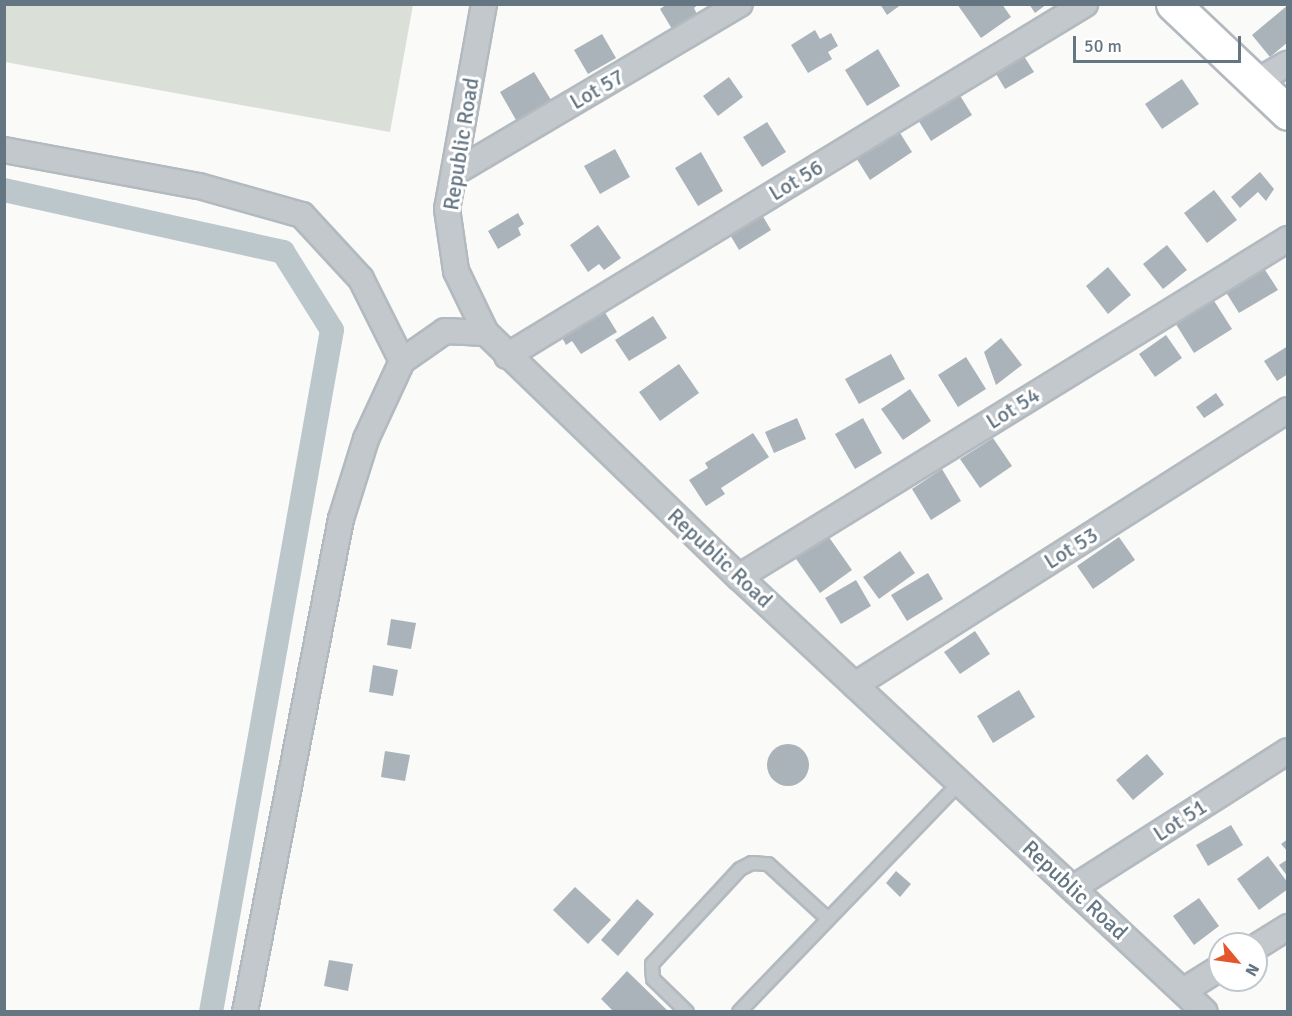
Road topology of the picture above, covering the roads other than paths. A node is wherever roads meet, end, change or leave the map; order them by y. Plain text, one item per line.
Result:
1 (484, 4) edge
2 (740, 4) edge
3 (1085, 4) edge
4 (1173, 4) edge
5 (1287, 63) edge
6 (1254, 83) junction
7 (1287, 113) edge
8 (4, 150) edge
9 (454, 173) junction
10 (1287, 239) edge
11 (486, 333) junction
12 (507, 356) junction
13 (402, 360) junction
14 (1287, 410) edge
15 (739, 577) junction
16 (855, 685) junction
17 (1287, 751) edge
18 (960, 782) junction
19 (1073, 888) junction
20 (828, 919) junction
21 (1287, 927) edge
22 (1268, 939) edge
23 (1208, 975) edge
24 (1183, 991) junction
25 (244, 1011) edge
26 (687, 1011) edge
27 (739, 1011) edge
28 (1205, 1011) edge

1 - 9 street, Republic Road
2 - 9 street, Lot 57
3 - 12 street, Lot 56
4 - 6 street
5 - 6 street
6 - 7 street
8 - 13 street
9 - 11 street, Republic Road
10 - 15 street, Lot 54
11 - 12 street, Republic Road
11 - 13 street
12 - 15 street, Republic Road
13 - 25 street
14 - 16 street, Lot 53
15 - 16 street, Republic Road
16 - 18 street, Republic Road
17 - 19 street, Lot 51
18 - 19 street, Republic Road
18 - 20 lane
19 - 24 street, Republic Road
20 - 26 lane
20 - 27 lane
21 - 22 street
23 - 24 street
24 - 28 street, Republic Road

